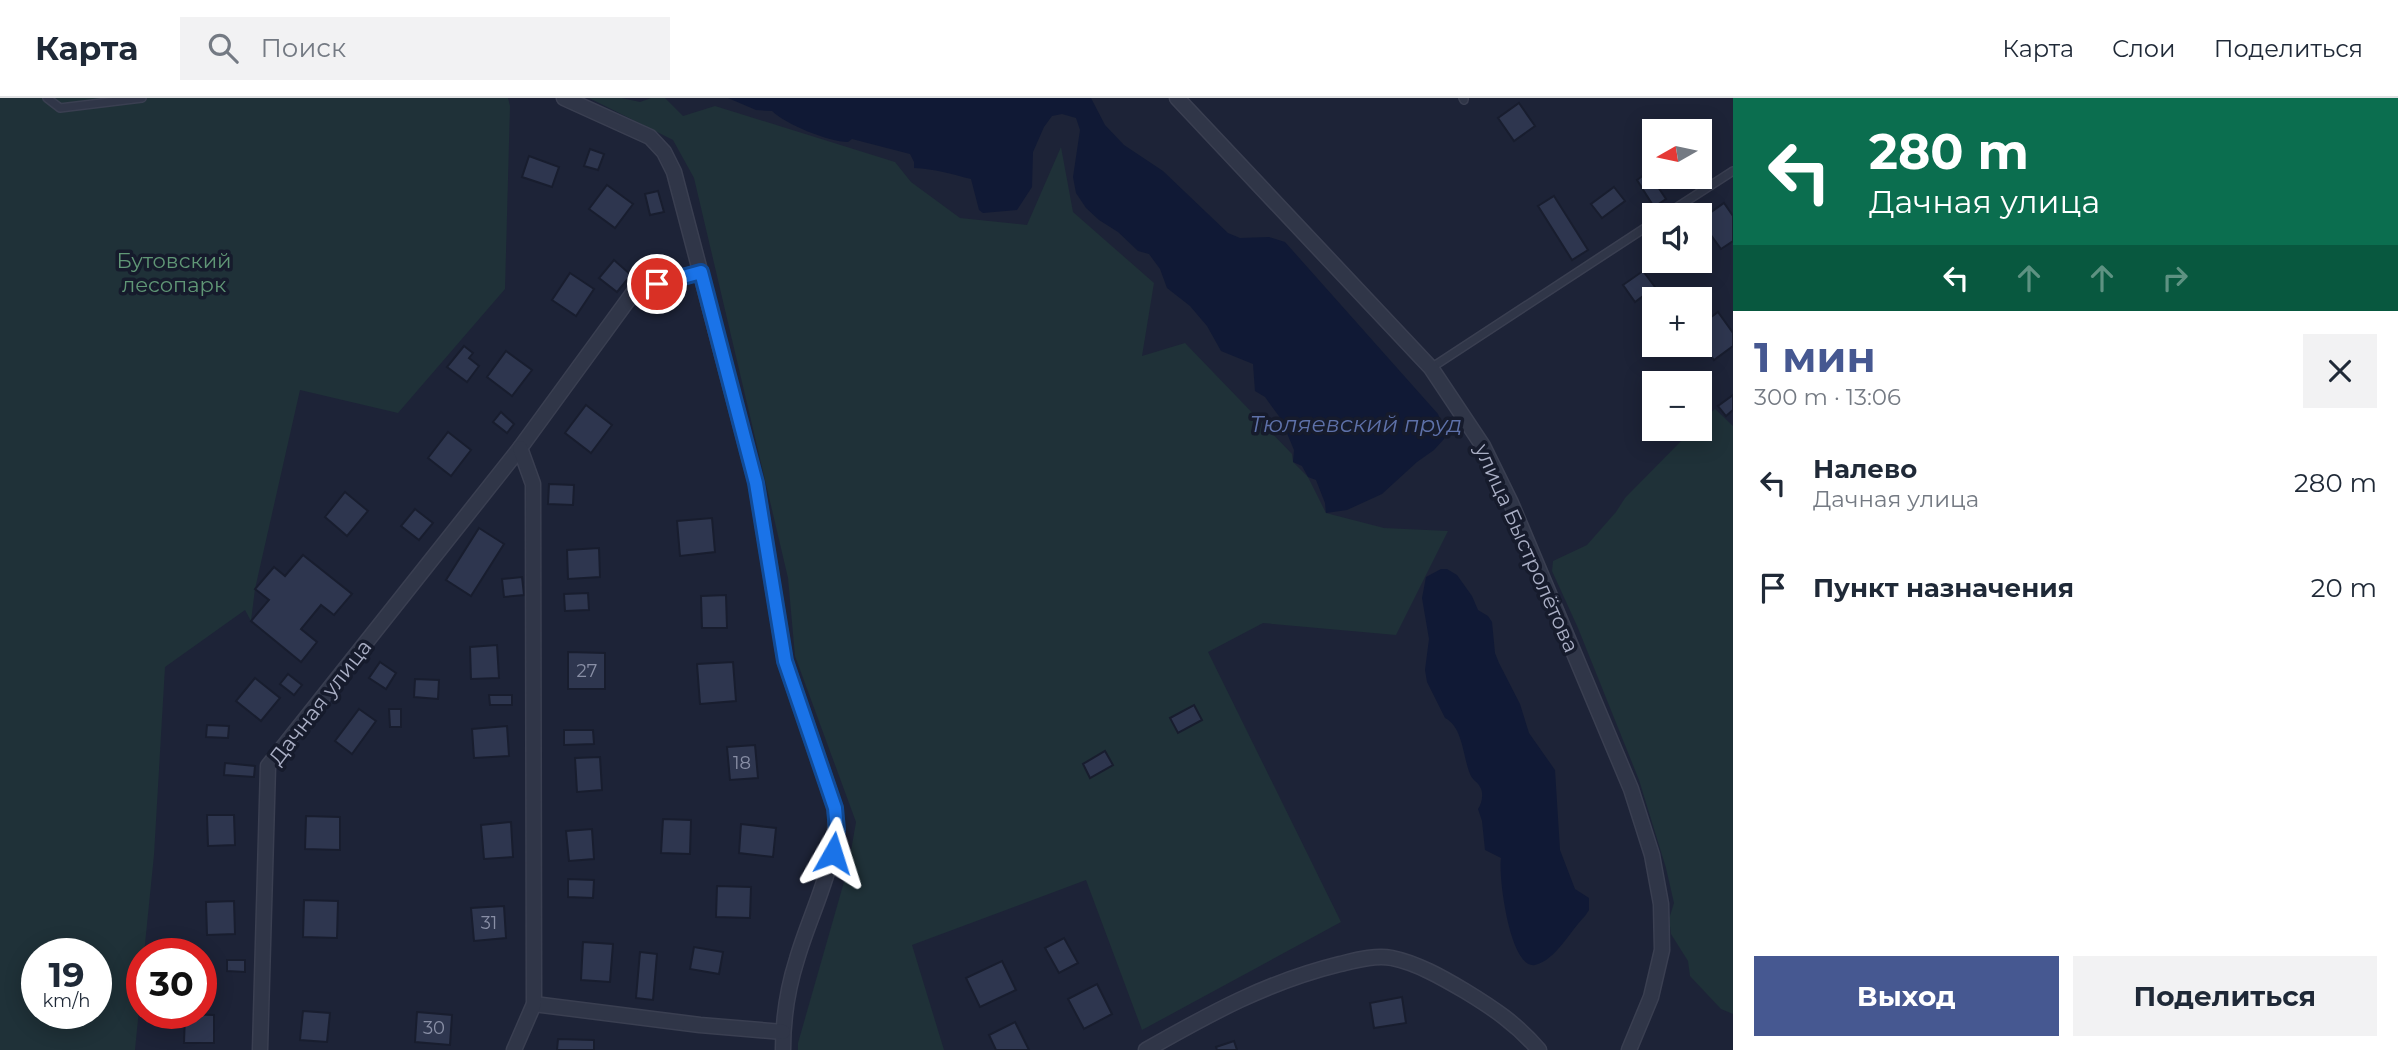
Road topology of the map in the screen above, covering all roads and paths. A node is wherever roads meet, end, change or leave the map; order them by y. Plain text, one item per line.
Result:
1 (47, 98) edge
2 (142, 98) edge
3 (564, 98) edge
4 (1177, 98) edge
5 (1733, 171) edge
6 (1684, 203) edge
7 (1642, 230) edge
8 (701, 272) junction
9 (1431, 368) junction
10 (520, 447) junction
11 (534, 1004) junction
12 (783, 1032) junction
13 (260, 1050) edge
14 (514, 1050) edge
15 (783, 1050) edge
16 (1146, 1050) edge
17 (1539, 1050) edge
18 (1629, 1050) edge

1 - 2 lane
3 - 8 street
4 - 9 street, улица Быстролётова
5 - 6 lane
7 - 9 lane
8 - 10 street, Дачная улица
8 - 12 street
9 - 18 street, улица Быстролётова
10 - 11 street
10 - 13 street, Дачная улица
11 - 12 street
11 - 14 street
12 - 15 street
16 - 17 street

